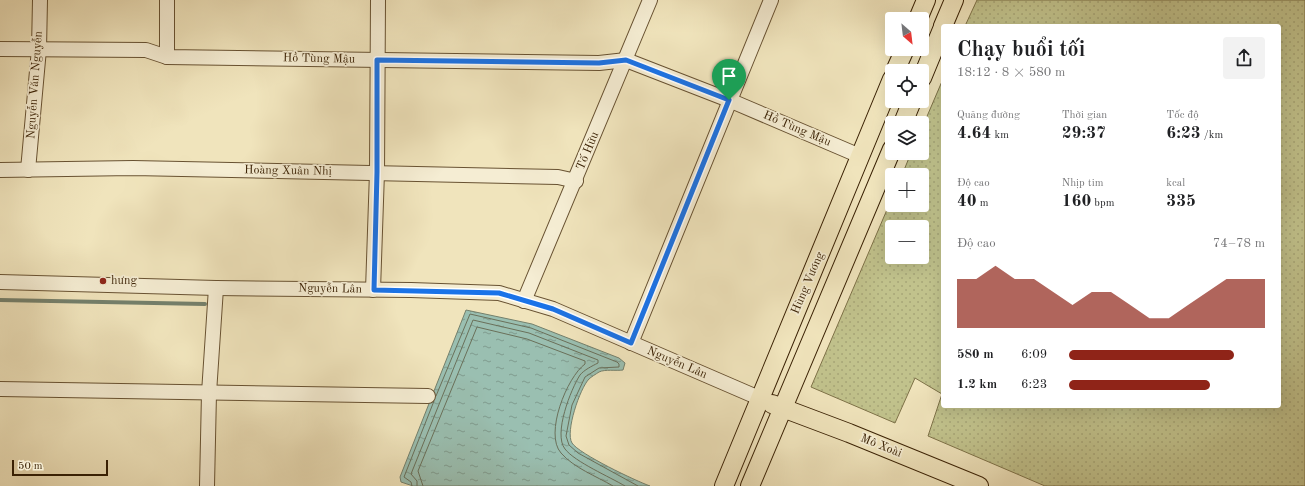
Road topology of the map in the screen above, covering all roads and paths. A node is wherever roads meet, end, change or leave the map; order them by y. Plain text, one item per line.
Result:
1 (40, 0) edge
2 (167, 0) edge
3 (378, 0) edge
4 (650, 0) edge
5 (771, 0) edge
6 (926, 0) edge
7 (954, 0) edge
8 (921, 12) edge
9 (944, 24) edge
10 (941, 31) edge
11 (0, 49) edge
12 (39, 49) junction
13 (167, 57) junction
14 (377, 60) junction
15 (626, 60) junction
16 (928, 64) edge
17 (885, 96) edge
18 (729, 100) junction
19 (860, 156) junction
20 (887, 160) edge
21 (0, 170) edge
22 (28, 170) junction
23 (377, 172) junction
24 (576, 180) junction
25 (0, 282) edge
26 (216, 288) junction
27 (374, 290) junction
28 (524, 301) junction
29 (631, 343) junction
30 (0, 389) edge
31 (210, 393) junction
32 (428, 396) dead end
33 (759, 398) junction
34 (782, 408) junction
35 (207, 486) edge
36 (724, 486) edge
37 (750, 486) edge
38 (979, 486) edge

1 - 12 street, Nguyễn Văn Nguyễn
2 - 13 street
3 - 14 street
4 - 15 street, Tố Hữu
5 - 18 street
6 - 8 main road
7 - 9 main road
10 - 16 main road
11 - 12 street, Hồ Tùng Mậu
12 - 13 street, Hồ Tùng Mậu
12 - 22 street, Nguyễn Văn Nguyễn
13 - 14 street, Hồ Tùng Mậu
14 - 15 street, Hồ Tùng Mậu
14 - 23 street
15 - 18 street, Hồ Tùng Mậu
15 - 24 street, Tố Hữu
17 - 19 main road, Hùng Vương
18 - 19 street, Hồ Tùng Mậu
18 - 29 street
19 - 33 main road, Hùng Vương
20 - 34 main road, Hùng Vương
21 - 22 street, Hoàng Xuân Nhị
22 - 23 street, Hoàng Xuân Nhị
23 - 24 street, Hoàng Xuân Nhị
23 - 27 street
24 - 28 street, Tố Hữu
25 - 26 street, Nguyễn Lân
26 - 27 street, Nguyễn Lân
26 - 31 street
27 - 28 street, Nguyễn Lân
28 - 29 street, Nguyễn Lân
29 - 33 street, Nguyễn Lân
30 - 31 street
31 - 32 street
31 - 35 street
33 - 34 main road, Mô Xoài
33 - 36 main road, Hùng Vương
34 - 37 main road, Hùng Vương
34 - 38 main road, Mô Xoài

